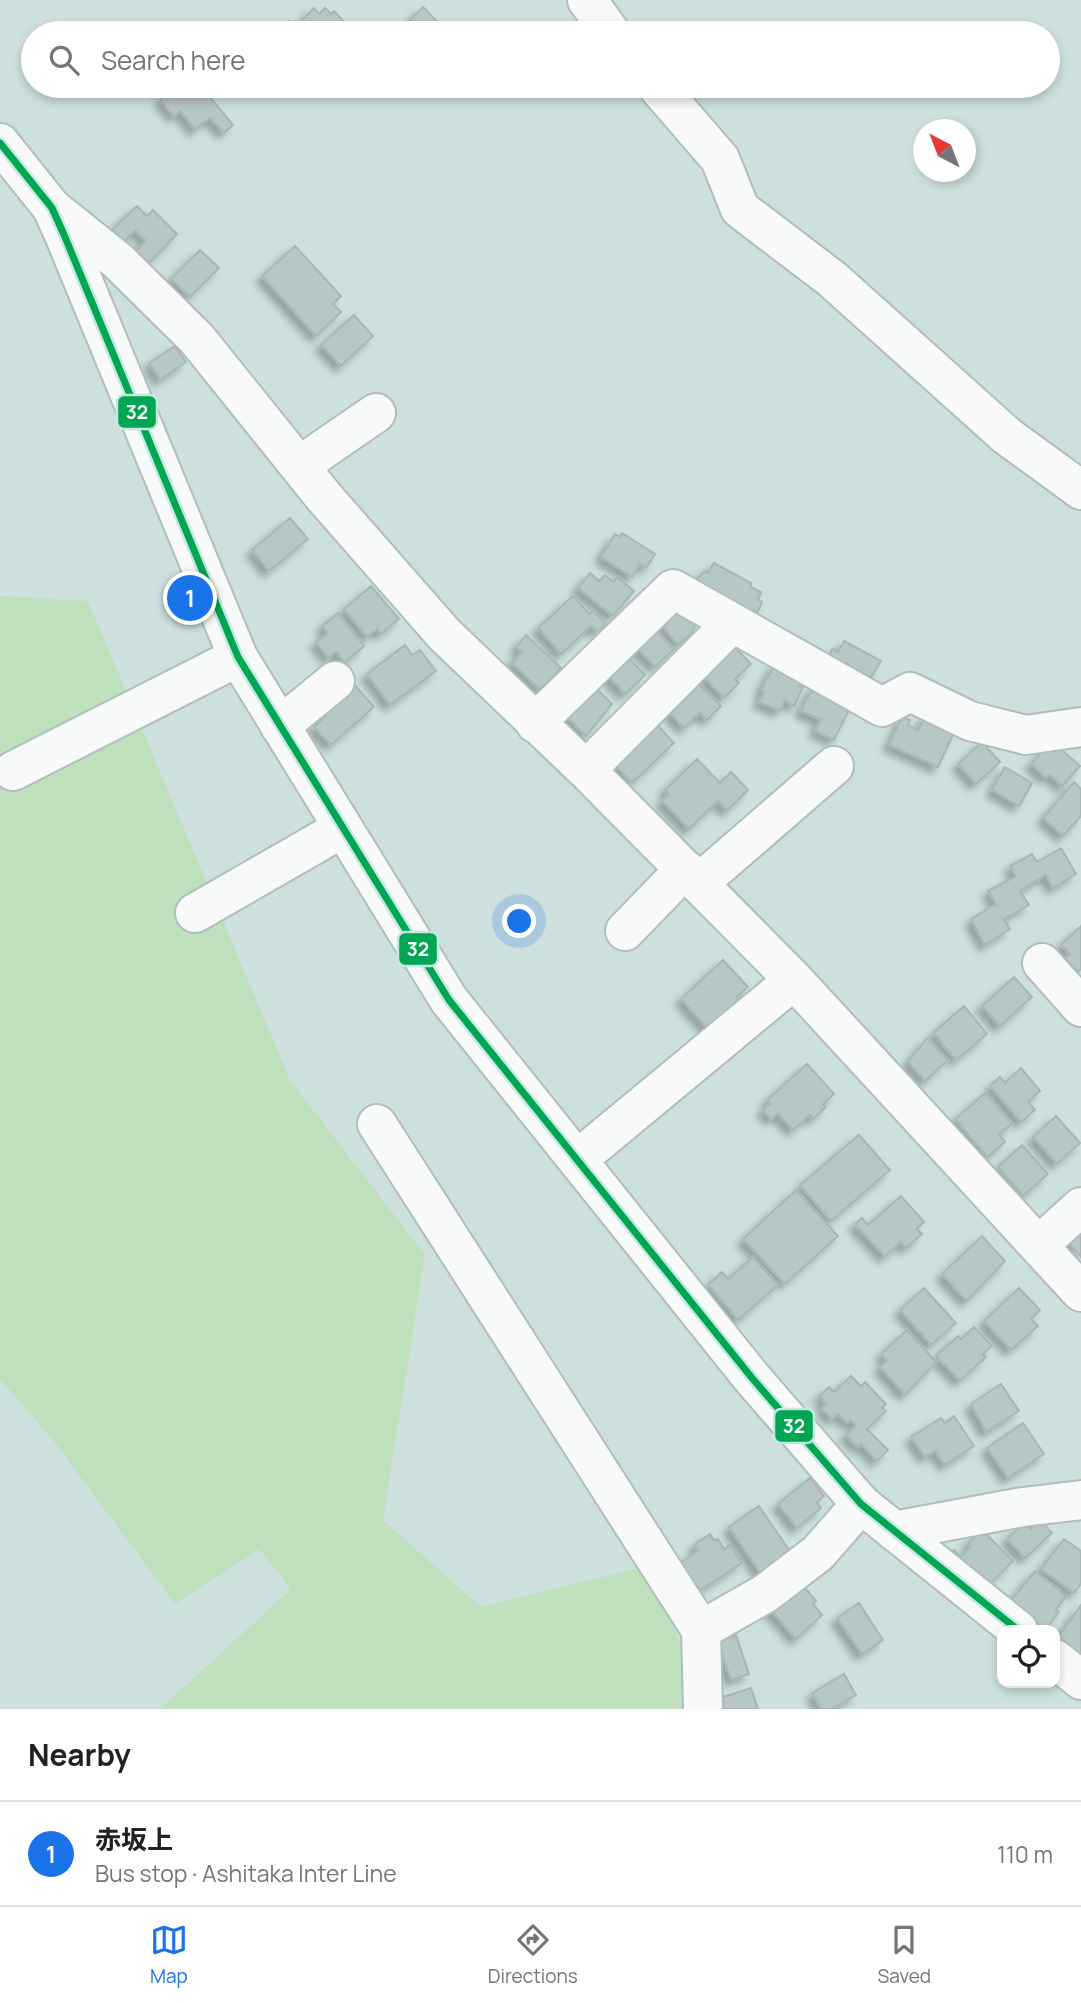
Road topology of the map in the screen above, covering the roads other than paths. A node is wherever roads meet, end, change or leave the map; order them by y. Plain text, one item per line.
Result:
1 (587, 0) edge
2 (602, 21) edge
3 (667, 98) edge
4 (0, 144) edge
5 (52, 208) junction
6 (376, 413) dead end
7 (299, 466) junction
8 (1081, 490) edge
9 (731, 624) junction
10 (238, 657) junction
11 (335, 681) dead end
12 (535, 723) junction
13 (280, 726) junction
14 (1081, 727) edge
15 (834, 766) dead end
16 (586, 770) junction
17 (13, 771) dead end
18 (343, 828) junction
19 (692, 876) junction
20 (195, 913) dead end
21 (625, 931) dead end
22 (1042, 963) dead end
23 (794, 980) junction
24 (1081, 1007) edge
25 (377, 1124) dead end
26 (578, 1159) junction
27 (1081, 1207) edge
28 (1040, 1244) junction
29 (1081, 1292) edge
30 (1081, 1500) edge
31 (861, 1504) junction
32 (894, 1531) junction
33 (1012, 1625) edge
34 (701, 1630) junction
35 (1060, 1663) edge
36 (1081, 1680) edge
37 (703, 1709) edge

1 - 2 street
3 - 8 street
4 - 5 street
5 - 7 street
5 - 10 street
6 - 7 street
7 - 12 street
9 - 12 street
9 - 14 street
9 - 16 street
10 - 13 street
10 - 17 street
11 - 13 street
12 - 16 street
13 - 18 street
15 - 19 street
16 - 19 street
18 - 20 street
18 - 26 street
19 - 21 street
19 - 23 street
22 - 24 street
23 - 26 street
23 - 28 street
25 - 34 street
26 - 31 street
27 - 28 street
28 - 29 street
30 - 32 street
31 - 32 street
31 - 34 street
32 - 33 street
34 - 37 street
35 - 36 street

